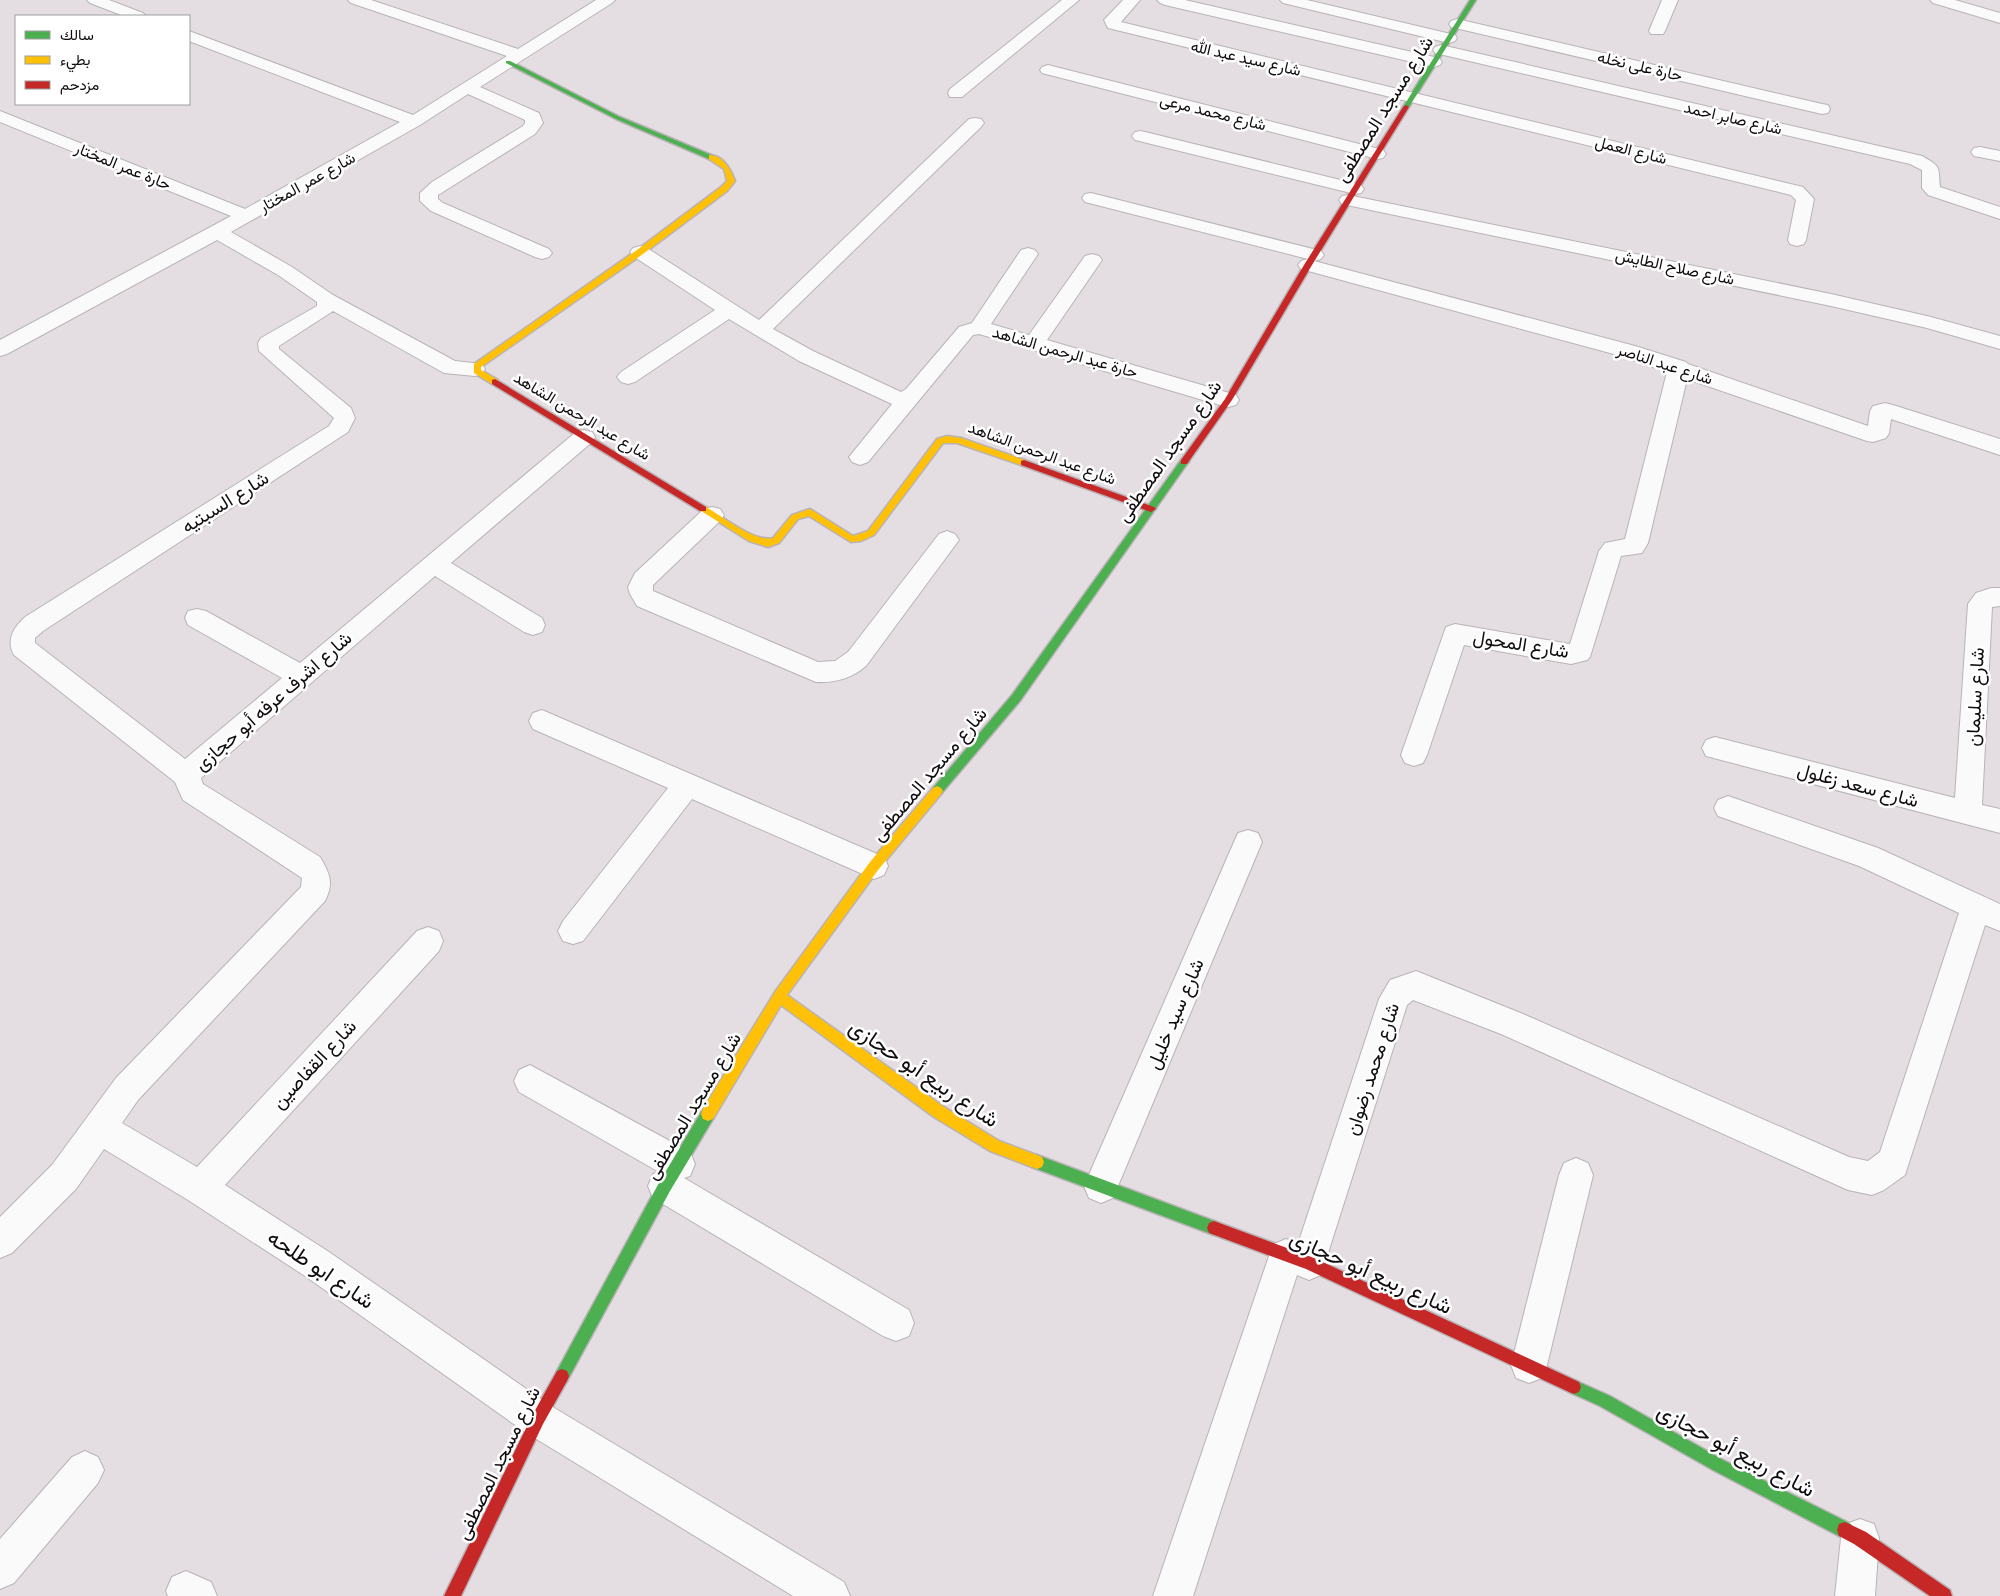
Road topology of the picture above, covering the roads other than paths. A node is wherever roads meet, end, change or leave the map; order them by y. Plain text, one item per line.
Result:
1 (95, 0) edge
2 (356, 0) edge
3 (607, 0) edge
4 (1071, 0) edge
5 (1132, 0) edge
6 (1165, 0) edge
7 (1288, 0) edge
8 (1474, 0) edge
9 (1670, 0) edge
10 (1938, 0) edge
11 (1999, 14) edge
12 (135, 15) edge
13 (1658, 31) dead end
14 (190, 36) edge
15 (1445, 43) junction
16 (514, 59) junction
17 (1048, 70) dead end
18 (468, 88) junction
19 (956, 93) dead end
20 (1412, 97) junction
21 (1822, 109) dead end
22 (0, 116) edge
23 (414, 121) junction
24 (975, 123) dead end
25 (1141, 136) dead end
26 (1980, 152) dead end
27 (1377, 154) junction
28 (2000, 156) edge
29 (1352, 195) junction
30 (1091, 198) dead end
31 (2000, 213) edge
32 (246, 216) junction
33 (217, 232) junction
34 (1797, 240) dead end
35 (640, 252) junction
36 (542, 253) dead end
37 (1028, 254) dead end
38 (1092, 260) dead end
39 (1311, 260) junction
40 (326, 299) junction
41 (729, 310) junction
42 (979, 327) junction
43 (760, 330) junction
44 (1034, 342) junction
45 (2000, 343) edge
46 (0, 349) edge
47 (1679, 367) junction
48 (475, 369) junction
49 (628, 377) dead end
50 (910, 396) junction
51 (1228, 400) junction
52 (584, 437) junction
53 (2000, 446) edge
54 (860, 457) dead end
55 (1151, 509) junction
56 (712, 515) junction
57 (947, 540) dead end
58 (434, 564) junction
59 (2000, 597) edge
60 (197, 618) dead end
61 (533, 625) dead end
62 (301, 676) junction
63 (542, 721) dead end
64 (1715, 748) dead end
65 (1414, 755) dead end
66 (187, 776) junction
67 (688, 784) junction
68 (1728, 808) dead end
69 (1968, 813) junction
70 (2000, 821) edge
71 (1248, 842) dead end
72 (874, 866) junction
73 (1988, 912) edge
74 (573, 931) dead end
75 (428, 941) dead end
76 (779, 996) junction
77 (530, 1080) dead end
78 (99, 1128) junction
79 (672, 1175) junction
80 (1576, 1175) dead end
81 (1101, 1186) junction
82 (200, 1188) junction
83 (0, 1241) edge
84 (1297, 1260) junction
85 (896, 1323) dead end
86 (1529, 1365) junction
87 (538, 1419) junction
88 (85, 1470) dead end
89 (1860, 1538) junction
90 (0, 1569) edge
91 (452, 1596) edge
92 (830, 1596) edge
93 (1173, 1596) edge
94 (1855, 1596) edge
95 (1944, 1596) edge

1 - 12 street
2 - 16 street
3 - 16 street, شارع عمر المختار
4 - 19 street
5 - 20 street, شارع سيد عبد الله
6 - 15 street
7 - 15 street
8 - 15 street, شارع مسجد المصطفى
9 - 13 street
10 - 11 street
14 - 23 street
15 - 20 street, شارع مسجد المصطفى
15 - 21 street, حارة على نخله
15 - 31 street, شارع صابر احمد
16 - 18 street, شارع عمر المختار
16 - 35 street, شارع عبد الرحمن الشاهد
17 - 27 street, شارع محمد مرعى
18 - 23 street, شارع عمر المختار
18 - 36 street
20 - 27 street, شارع مسجد المصطفى
20 - 34 street, شارع العمل
22 - 32 street, حارة عمر المختار
23 - 32 street, شارع عمر المختار
24 - 43 street
25 - 29 street, شارع صلاح الطايش
26 - 28 street
27 - 29 street, شارع مسجد المصطفى
29 - 39 street, شارع مسجد المصطفى
29 - 45 street, شارع صلاح الطايش
30 - 39 street, شارع عبد الناصر
32 - 33 street, شارع عمر المختار
33 - 40 street
33 - 46 street, شارع عمر المختار
35 - 41 street
35 - 48 street, شارع عبد الرحمن الشاهد
37 - 42 street
38 - 44 street
39 - 47 street, شارع عبد الناصر
39 - 51 street, شارع مسجد المصطفى
40 - 48 street
40 - 66 street, شارع السبتيه
41 - 43 street
41 - 49 street
42 - 44 street, حارة عبد الرحمن الشاهد
42 - 50 street, حارة عبد الرحمن الشاهد
43 - 50 street
44 - 51 street, حارة عبد الرحمن الشاهد
47 - 53 street, شارع عبد الناصر
47 - 65 street, شارع المحول
48 - 52 street, شارع عبد الرحمن الشاهد
50 - 54 street, حارة عبد الرحمن الشاهد
51 - 55 street, شارع مسجد المصطفى
52 - 56 street, شارع عبد الرحمن الشاهد
52 - 58 street, شارع اشرف عرفه أبو حجازى
55 - 56 street, شارع عبد الرحمن الشاهد
55 - 72 street, شارع مسجد المصطفى
56 - 57 street
58 - 61 street
58 - 62 street, شارع اشرف عرفه أبو حجازى
59 - 69 street, شارع سليمان
60 - 62 street
62 - 66 street, شارع اشرف عرفه أبو حجازى
63 - 67 street
64 - 69 street, شارع سعد زغلول
66 - 78 street, شارع اشرف عرفه أبو حجازى
67 - 72 street
67 - 74 street
68 - 73 street
69 - 70 street, شارع سعد زغلول
71 - 81 street, شارع سيد خليل
72 - 76 street, شارع مسجد المصطفى
73 - 84 street, شارع محمد رضوان
75 - 82 street, شارع القفاصين
76 - 79 street, شارع مسجد المصطفى
76 - 81 street, شارع ربيع أبو حجازى
77 - 79 street
78 - 82 street, شارع ابو طلحه
78 - 83 street, شارع اشرف عرفه أبو حجازى
79 - 85 street
79 - 87 street, شارع مسجد المصطفى
80 - 86 street
81 - 84 street, شارع ربيع أبو حجازى
82 - 87 street, شارع ابو طلحه
84 - 86 street, شارع ربيع أبو حجازى
84 - 93 street, شارع محمد رضوان
86 - 89 street, شارع ربيع أبو حجازى
87 - 91 street, شارع مسجد المصطفى
87 - 92 street, شارع ابو طلحه
88 - 90 street
89 - 94 street
89 - 95 street, شارع ربيع أبو حجازى

